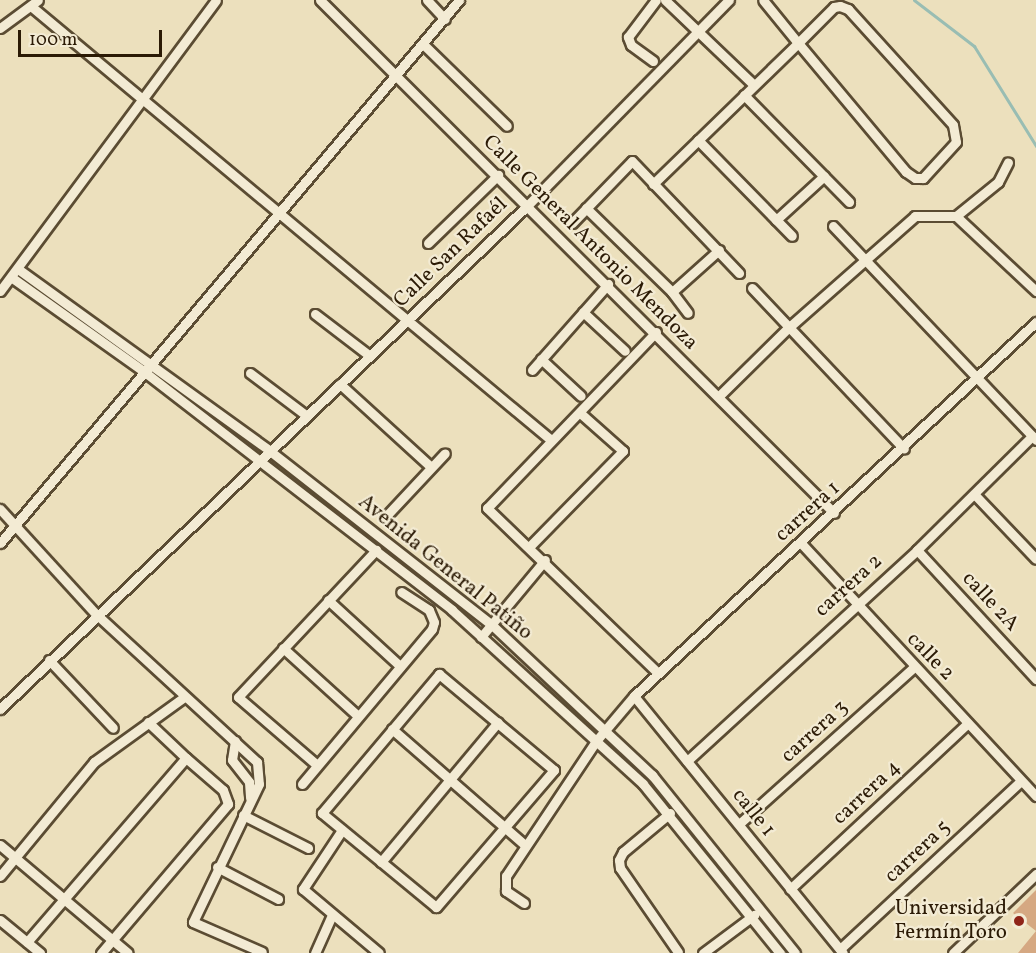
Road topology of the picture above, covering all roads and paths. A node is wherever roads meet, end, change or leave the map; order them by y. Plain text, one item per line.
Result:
1 (216, 0) edge
2 (427, 0) edge
3 (459, 0) edge
4 (656, 0) edge
5 (665, 0) edge
6 (729, 0) edge
7 (763, 0) edge
8 (323, 1) edge
9 (35, 4) edge
10 (445, 19) junction
11 (0, 28) edge
12 (699, 29) junction
13 (798, 43) junction
14 (423, 44) junction
15 (653, 61) dead end
16 (395, 76) junction
17 (754, 85) junction
18 (744, 95) junction
19 (144, 99) junction
20 (507, 126) dead end
21 (698, 140) junction
22 (1008, 162) dead end
23 (498, 175) junction
24 (824, 176) junction
25 (653, 183) junction
26 (849, 202) dead end
27 (528, 205) junction
28 (586, 208) junction
29 (278, 212) junction
30 (956, 216) junction
31 (776, 220) junction
32 (572, 223) dead end
33 (833, 226) dead end
34 (792, 236) dead end
35 (428, 243) dead end
36 (719, 250) junction
37 (862, 260) junction
38 (18, 269) junction
39 (739, 273) dead end
40 (12, 277) junction
41 (608, 284) junction
42 (752, 288) dead end
43 (0, 291) edge
44 (1036, 291) edge
45 (672, 292) junction
46 (583, 312) junction
47 (688, 313) dead end
48 (315, 314) dead end
49 (406, 322) junction
50 (1036, 322) edge
51 (787, 329) junction
52 (656, 332) junction
53 (625, 351) dead end
54 (370, 356) junction
55 (541, 359) junction
56 (146, 367) junction
57 (532, 370) dead end
58 (250, 374) dead end
59 (980, 378) junction
60 (340, 384) junction
61 (581, 396) dead end
62 (719, 396) junction
63 (580, 413) junction
64 (307, 416) junction
65 (1034, 438) edge
66 (551, 440) junction
67 (904, 449) junction
68 (270, 451) junction
69 (445, 453) dead end
70 (260, 460) junction
71 (431, 467) junction
72 (975, 495) junction
73 (0, 508) edge
74 (834, 513) junction
75 (388, 514) dead end
76 (16, 525) junction
77 (800, 542) junction
78 (0, 543) edge
79 (530, 546) junction
80 (376, 550) junction
81 (917, 550) junction
82 (1036, 559) edge
83 (545, 560) junction
84 (401, 592) dead end
85 (328, 600) junction
86 (855, 603) junction
87 (96, 614) junction
88 (491, 624) junction
89 (482, 637) junction
90 (283, 648) junction
91 (49, 660) junction
92 (400, 666) junction
93 (914, 667) junction
94 (658, 673) junction
95 (1036, 679) edge
96 (634, 696) junction
97 (184, 697) junction
98 (0, 709) edge
99 (358, 716) junction
100 (148, 722) junction
101 (498, 722) junction
102 (968, 723) junction
103 (113, 728) dead end
104 (392, 729) junction
105 (606, 730) junction
106 (235, 741) junction
107 (596, 741) junction
108 (186, 758) junction
109 (687, 761) junction
110 (317, 765) junction
111 (449, 778) junction
112 (1021, 781) junction
113 (302, 784) dead end
114 (1036, 796) edge
115 (250, 800) junction
116 (670, 813) junction
117 (243, 815) junction
118 (739, 824) junction
119 (508, 828) junction
120 (342, 830) junction
121 (524, 844) junction
122 (0, 845) edge
123 (308, 848) dead end
124 (15, 858) junction
125 (381, 862) junction
126 (217, 867) junction
127 (1036, 874) edge
128 (0, 876) edge
129 (789, 889) junction
130 (278, 899) dead end
131 (64, 900) junction
132 (524, 903) dead end
133 (761, 910) junction
134 (332, 915) junction
135 (750, 917) junction
136 (0, 920) edge
137 (113, 939) junction
138 (27, 942) junction
139 (841, 951) edge
140 (262, 952) edge
141 (678, 952) edge
142 (40, 953) edge
143 (101, 953) edge
144 (128, 953) edge
145 (315, 953) edge
146 (379, 953) edge
147 (703, 953) edge
148 (780, 953) edge
149 (795, 953) edge
150 (953, 953) edge

1 - 19 street
2 - 10 street
3 - 10 street
4 - 15 street
5 - 12 street
6 - 12 street, Calle San Rafaél
7 - 13 street
8 - 16 street, Calle General Antonio Mendoza
9 - 11 street
9 - 19 street
10 - 14 street
12 - 17 street
12 - 27 street, Calle San Rafaél
13 - 13 street
13 - 17 street
14 - 16 street
14 - 20 street
16 - 23 street, Calle General Antonio Mendoza
16 - 29 street
17 - 18 street
18 - 21 street
18 - 24 street
19 - 29 street
19 - 38 street
21 - 25 street
21 - 31 street
22 - 30 street
23 - 27 street, Calle General Antonio Mendoza
23 - 35 street
24 - 26 street
24 - 31 street
25 - 28 street
25 - 36 street
27 - 41 street, Calle General Antonio Mendoza
27 - 49 street, Calle San Rafaél
28 - 32 street
28 - 45 street
29 - 49 street
29 - 56 street
30 - 37 street
30 - 44 street
31 - 34 street
33 - 37 street
36 - 39 street
36 - 45 street
37 - 51 street
37 - 59 street
38 - 40 street
38 - 56 street, Avenida General Patiño
40 - 43 street
40 - 56 street, Avenida General Patiño
41 - 46 street
41 - 52 street, Calle General Antonio Mendoza
42 - 51 street
45 - 47 street
46 - 53 street
46 - 55 street
48 - 54 street
49 - 54 street, Calle San Rafaél
49 - 66 street
50 - 59 street, carrera 1
51 - 62 street
51 - 67 street
52 - 62 street, Calle General Antonio Mendoza
52 - 63 street
54 - 60 street, Calle San Rafaél
55 - 57 street
55 - 61 street
56 - 68 street, Avenida General Patiño
56 - 70 street, Avenida General Patiño
56 - 76 street
58 - 64 street
59 - 65 street
59 - 67 street, carrera 1
60 - 64 street, Calle San Rafaél
60 - 71 street
62 - 74 street, Calle General Antonio Mendoza
63 - 66 street
63 - 79 street
64 - 68 street, Calle San Rafaél
65 - 72 street, carrera 2
66 - 79 street
67 - 74 street, carrera 1
68 - 70 street, Calle San Rafaél
68 - 88 street, Avenida General Patiño
69 - 71 street
70 - 80 street, Avenida General Patiño
70 - 87 street, Calle San Rafaél
71 - 75 street
72 - 81 street, carrera 2
72 - 82 street
73 - 76 street
74 - 77 street, carrera 1
76 - 78 street
76 - 87 street
77 - 86 street, calle 2
77 - 94 street, carrera 1
79 - 83 street
80 - 85 street
80 - 89 street, Avenida General Patiño
81 - 86 street, carrera 2
81 - 95 street, calle 2A
83 - 88 street
83 - 94 street
84 - 92 street
85 - 90 street
85 - 92 street
86 - 93 street, calle 2
86 - 109 street, carrera 2
87 - 91 street, Calle San Rafaél
87 - 97 street
88 - 89 street
88 - 105 street, Avenida General Patiño
89 - 107 street, Avenida General Patiño
90 - 99 street
90 - 110 street
91 - 98 street, Calle San Rafaél
91 - 103 street
92 - 99 street
93 - 102 street, calle 2
93 - 118 street, carrera 3
94 - 96 street, carrera 1
96 - 105 street, carrera 1
96 - 109 street, calle 1
97 - 100 street
97 - 106 street
99 - 110 street
100 - 108 street
100 - 124 street
101 - 104 street
101 - 111 street
101 - 119 street
102 - 112 street, calle 2
102 - 129 street, carrera 4
104 - 111 street
104 - 120 street
105 - 107 street, carrera 1
105 - 133 street, Avenida General Patiño
106 - 115 street
106 - 115 street
107 - 116 street, Avenida General Patiño
107 - 121 street, carrera 1
108 - 131 street
108 - 137 street
109 - 118 street, calle 1
110 - 113 street
111 - 119 street
111 - 125 street
112 - 114 street, calle 2
112 - 139 street, carrera 5
115 - 117 street
116 - 135 street, Avenida General Patiño
116 - 141 street
117 - 123 street
117 - 126 street
118 - 129 street, calle 1
119 - 121 street
119 - 125 street
120 - 125 street
120 - 134 street
121 - 132 street, carrera 1
122 - 124 street
124 - 128 street
124 - 131 street
126 - 130 street
126 - 140 street
127 - 150 street
129 - 139 street, calle 1
131 - 137 street
131 - 138 street
133 - 135 street
133 - 149 street, Avenida General Patiño
134 - 145 street
134 - 146 street
135 - 147 street
135 - 148 street, Avenida General Patiño
136 - 138 street
137 - 143 street
137 - 144 street
138 - 142 street

